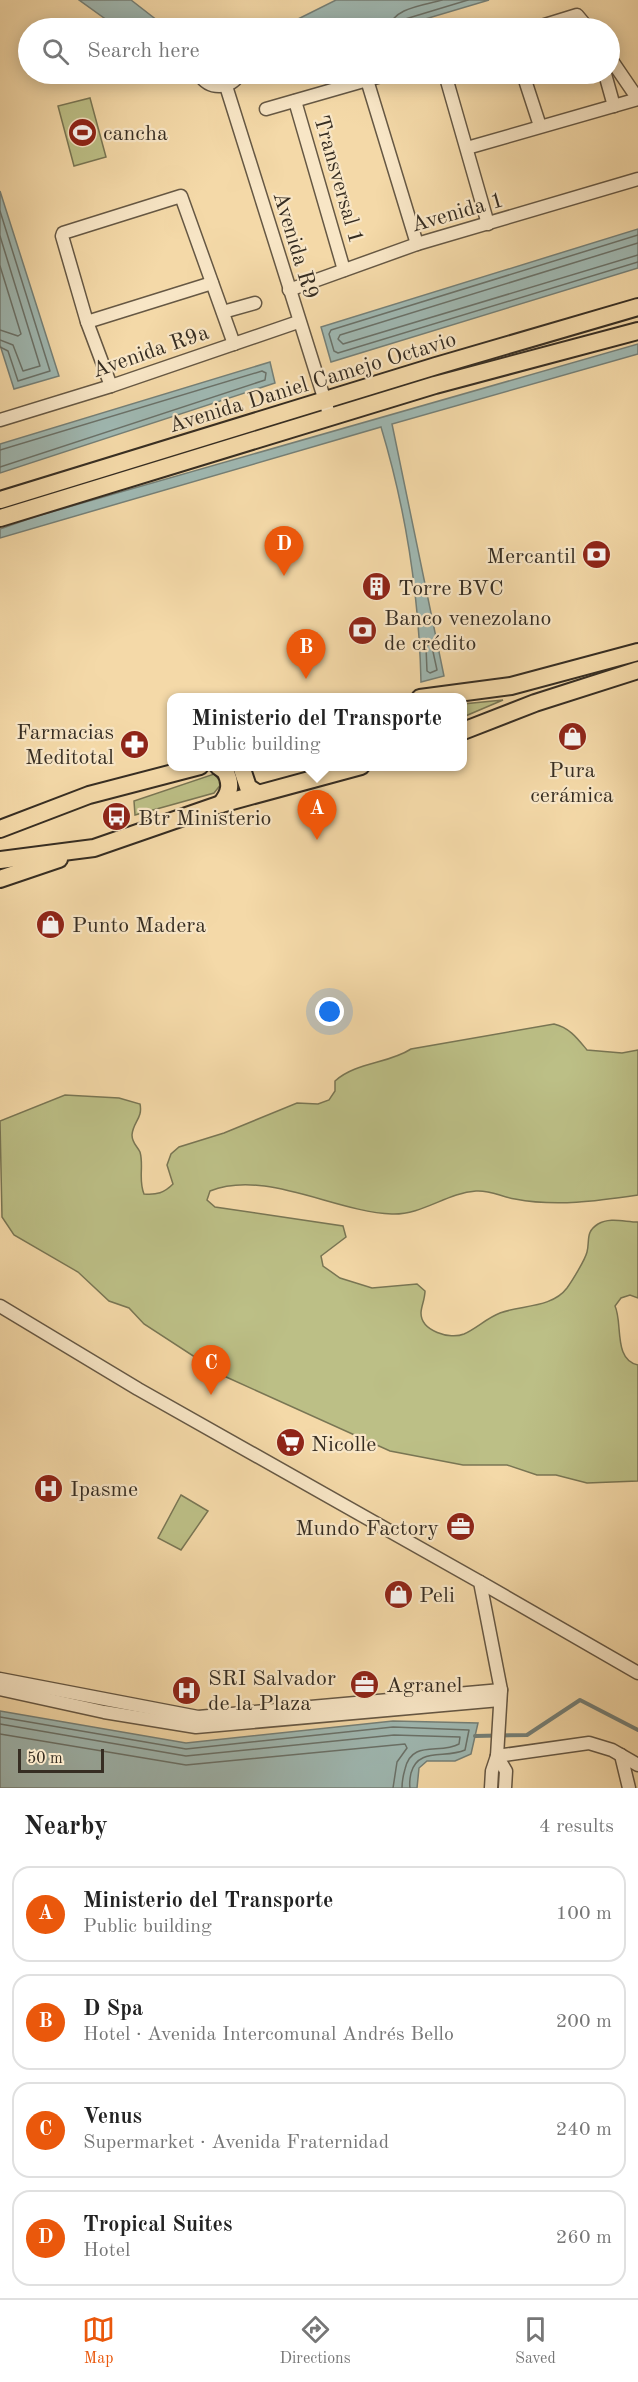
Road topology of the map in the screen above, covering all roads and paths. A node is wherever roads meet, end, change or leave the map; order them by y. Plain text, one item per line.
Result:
1 (620, 74) edge
2 (209, 84) edge
3 (228, 84) edge
4 (353, 84) edge
5 (368, 84) edge
6 (448, 84) edge
7 (526, 84) edge
8 (608, 84) edge
9 (226, 86) junction
10 (638, 99) edge
11 (295, 101) junction
12 (614, 106) junction
13 (266, 109) dead end
14 (540, 126) junction
15 (467, 148) junction
16 (638, 179) edge
17 (488, 224) junction
18 (417, 244) junction
19 (344, 270) junction
20 (212, 283) junction
21 (289, 290) junction
22 (255, 303) dead end
23 (638, 307) edge
24 (223, 312) junction
25 (87, 322) junction
26 (298, 322) junction
27 (638, 331) edge
28 (234, 344) junction
29 (111, 386) junction
30 (324, 400) junction
31 (330, 417) junction
32 (0, 420) edge
33 (0, 500) edge
34 (0, 518) edge
35 (638, 652) edge
36 (638, 670) edge
37 (467, 694) edge
38 (467, 729) edge
39 (181, 771) edge
40 (225, 771) edge
41 (243, 771) edge
42 (342, 771) edge
43 (257, 793) junction
44 (221, 804) junction
45 (0, 830) edge
46 (94, 848) junction
47 (0, 860) edge
48 (0, 879) edge
49 (0, 1306) edge
50 (480, 1582) junction
51 (638, 1673) edge
52 (0, 1679) edge
53 (0, 1689) edge
54 (500, 1702) junction
55 (497, 1753) junction
56 (621, 1755) junction
57 (638, 1765) edge
58 (491, 1788) edge
59 (504, 1788) edge
60 (629, 1788) edge

1 - 10 street
2 - 9 street
3 - 9 street
4 - 11 street
5 - 18 street
6 - 15 street
7 - 14 street
8 - 12 street
9 - 21 street, Avenida R9
10 - 12 street
11 - 13 street
11 - 19 street, Transversal 1
12 - 14 street
14 - 15 street
15 - 17 street
16 - 17 street, Avenida 1
17 - 18 street, Avenida 1
18 - 19 street, Avenida 1
19 - 21 street, Avenida 1
20 - 24 street
20 - 25 street
20 - 25 street
21 - 26 street, Avenida R9
22 - 24 street
23 - 30 main road, Avenida Daniel Camejo Octavio
24 - 28 street
25 - 29 street
26 - 28 street, Avenida R9a
26 - 30 street, Avenida R9
27 - 31 main road, Avenida Daniel Camejo Octavio
28 - 29 street, Avenida R9a
29 - 32 street, Avenida R9a
30 - 31 street, Avenida R9
30 - 33 main road, Avenida Daniel Camejo Octavio
31 - 34 main road, Avenida Daniel Camejo Octavio
35 - 37 main road
36 - 38 main road
39 - 45 main road
40 - 44 main road
41 - 43 main road
42 - 43 main road
43 - 44 main road
44 - 46 main road
46 - 47 main road
46 - 48 main road
49 - 50 street
50 - 51 street
50 - 54 street
52 - 54 street
53 - 54 street
54 - 55 street
55 - 56 street
55 - 58 street
55 - 59 street
56 - 57 street
56 - 60 street

